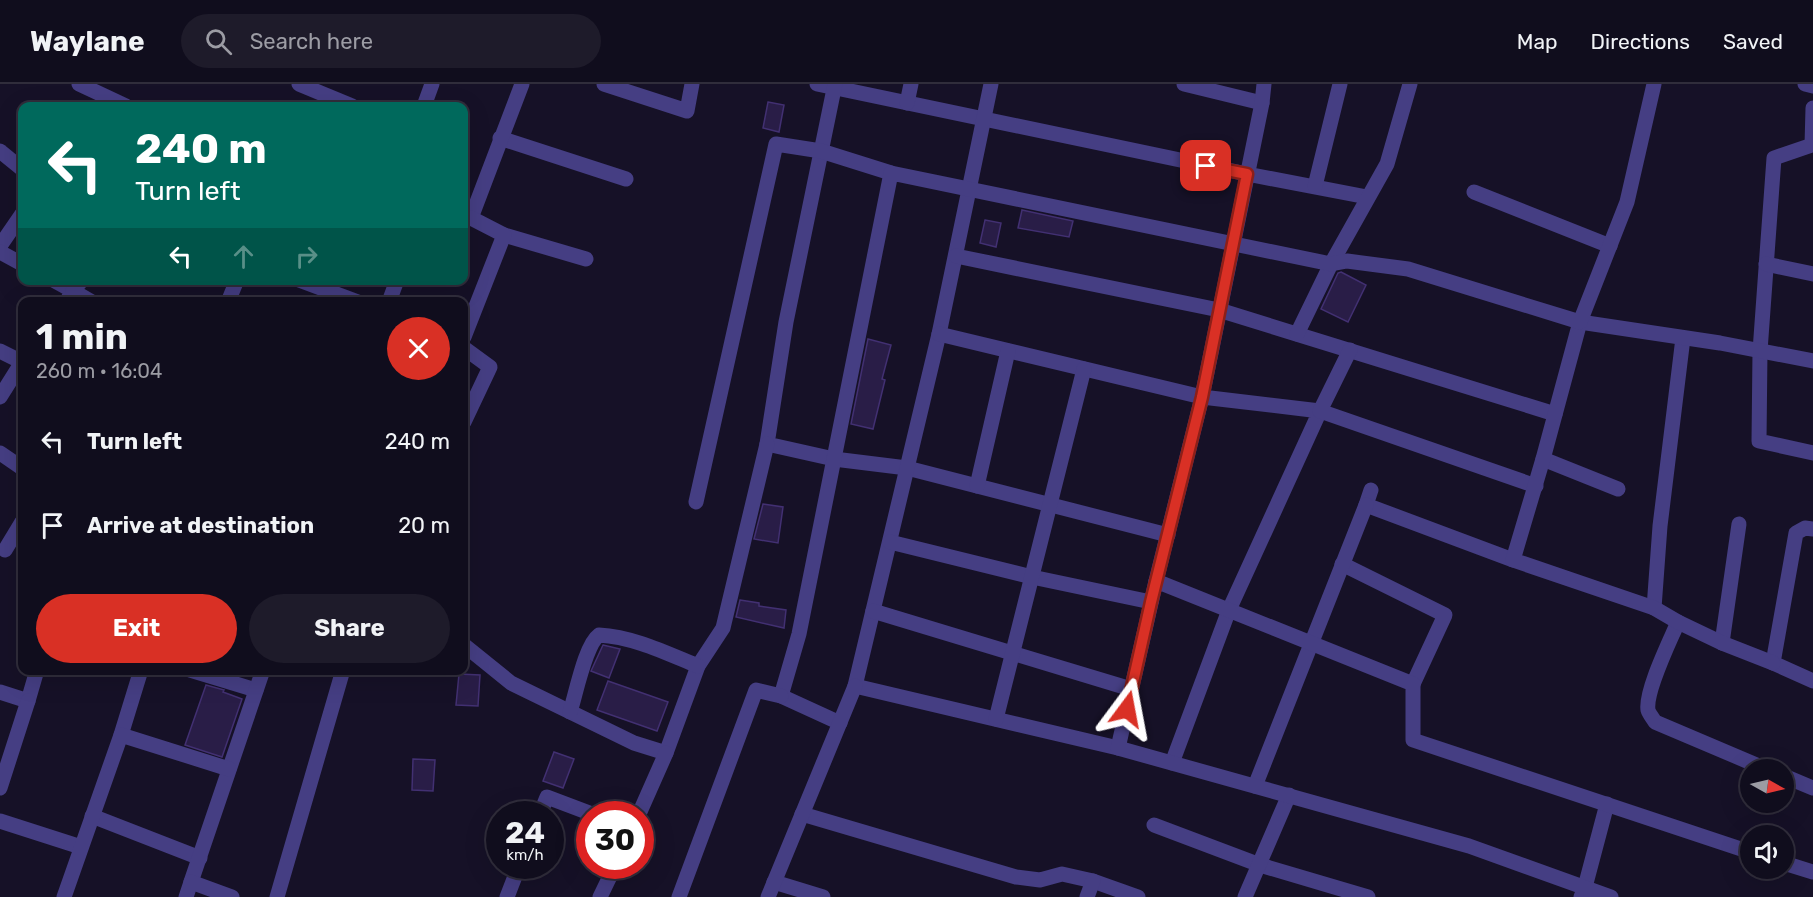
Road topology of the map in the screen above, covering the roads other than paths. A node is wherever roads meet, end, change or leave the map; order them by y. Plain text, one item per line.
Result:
1 (79, 84) edge
2 (298, 84) edge
3 (432, 84) edge
4 (522, 84) edge
5 (604, 84) edge
6 (692, 84) edge
7 (817, 84) edge
8 (911, 84) edge
9 (991, 84) edge
10 (1264, 84) edge
11 (1340, 84) edge
12 (1410, 84) edge
13 (1654, 84) edge
14 (1805, 84) edge
15 (1190, 85) edge
16 (834, 86) edge
17 (1813, 86) edge
18 (117, 102) edge
19 (342, 102) edge
20 (425, 102) edge
21 (906, 103) junction
22 (1262, 103) junction
23 (1813, 108) edge
24 (984, 120) junction
25 (500, 138) junction
26 (1812, 149) edge
27 (0, 151) edge
28 (821, 152) junction
29 (18, 166) edge
30 (891, 172) junction
31 (1247, 174) junction
32 (626, 179) dead end
33 (1315, 186) junction
34 (970, 189) junction
35 (1474, 192) dead end
36 (1367, 197) junction
37 (468, 215) edge
38 (468, 217) edge
39 (18, 220) edge
40 (504, 235) junction
41 (1233, 245) junction
42 (0, 246) edge
43 (1610, 246) junction
44 (0, 252) edge
45 (956, 256) junction
46 (586, 259) dead end
47 (18, 262) edge
48 (1330, 264) junction
49 (1766, 264) junction
50 (1813, 274) edge
51 (308, 285) edge
52 (329, 297) edge
53 (1220, 310) junction
54 (1580, 322) junction
55 (468, 327) edge
56 (939, 334) junction
57 (1297, 334) junction
58 (1683, 338) junction
59 (1350, 350) junction
60 (0, 351) edge
61 (468, 351) edge
62 (1008, 351) junction
63 (1760, 351) junction
64 (18, 360) edge
65 (1813, 361) edge
66 (18, 368) edge
67 (1084, 369) junction
68 (0, 397) edge
69 (1202, 397) junction
70 (1320, 411) junction
71 (468, 414) edge
72 (1555, 414) junction
73 (767, 444) junction
74 (0, 453) edge
75 (1813, 453) edge
76 (834, 459) junction
77 (1543, 459) junction
78 (18, 465) edge
79 (907, 468) junction
80 (977, 486) junction
81 (1536, 486) junction
82 (1618, 489) dead end
83 (696, 502) dead end
84 (1050, 505) junction
85 (1739, 524) dead end
86 (18, 528) edge
87 (1813, 529) edge
88 (1168, 535) junction
89 (890, 542) junction
90 (4, 550) dead end
91 (1513, 560) junction
92 (1342, 564) junction
93 (1032, 577) junction
94 (1156, 581) junction
95 (1151, 602) junction
96 (1654, 608) junction
97 (1229, 610) junction
98 (873, 611) junction
99 (1678, 622) junction
100 (1311, 643) junction
101 (1722, 643) junction
102 (468, 648) edge
103 (1013, 653) junction
104 (1773, 663) junction
105 (698, 666) junction
106 (36, 675) edge
107 (139, 675) edge
108 (206, 675) edge
109 (261, 675) edge
110 (342, 675) edge
111 (1813, 681) edge
112 (1413, 684) junction
113 (855, 686) junction
114 (1131, 689) junction
115 (256, 690) junction
116 (0, 692) edge
117 (781, 696) junction
118 (28, 701) junction
119 (570, 712) junction
120 (996, 719) junction
121 (840, 723) junction
122 (121, 735) junction
123 (1118, 748) junction
124 (666, 753) junction
125 (1742, 759) edge
126 (1172, 763) junction
127 (229, 769) junction
128 (1794, 780) edge
129 (1255, 786) junction
130 (0, 788) edge
131 (1813, 788) edge
132 (1288, 795) junction
133 (545, 801) edge
134 (559, 801) edge
135 (645, 801) edge
136 (1607, 804) junction
137 (802, 814) junction
138 (92, 816) junction
139 (0, 821) edge
140 (1154, 825) dead end
141 (81, 847) junction
142 (1740, 849) edge
143 (200, 858) junction
144 (1260, 865) junction
145 (1794, 865) edge
146 (1813, 872) edge
147 (514, 879) edge
148 (609, 879) edge
149 (1093, 881) junction
150 (191, 882) junction
151 (774, 882) junction
152 (1583, 892) edge
153 (64, 897) edge
154 (186, 897) edge
155 (232, 897) edge
156 (277, 897) edge
157 (507, 897) edge
158 (600, 897) edge
159 (679, 897) edge
160 (768, 897) edge
161 (822, 897) edge
162 (1087, 897) edge
163 (1137, 897) edge
164 (1245, 897) edge
165 (1368, 897) edge
166 (1611, 897) edge

1 - 18 street
2 - 19 street
3 - 20 street
4 - 25 street
5 - 6 street
7 - 16 street
8 - 21 street
9 - 24 street
10 - 22 street
11 - 33 street
12 - 36 street
13 - 43 street
14 - 17 street
15 - 22 street
16 - 21 street
16 - 28 street
21 - 24 street
22 - 31 street
23 - 26 street
24 - 31 street
24 - 34 street
25 - 32 street
25 - 37 street
26 - 49 street
27 - 29 street
28 - 30 street
28 - 73 street
28 - 83 street
30 - 34 street
30 - 76 street
31 - 33 street
31 - 41 street
33 - 36 street
34 - 41 street
34 - 45 street
35 - 43 street
36 - 48 street
38 - 40 street
39 - 42 street
40 - 46 street
40 - 55 street
41 - 48 street
41 - 53 street
43 - 54 street
44 - 47 street
45 - 53 street
45 - 56 street
48 - 54 street
48 - 57 street
49 - 50 street
49 - 63 street
51 - 52 street
53 - 57 street
53 - 69 street
54 - 58 street
54 - 72 street
56 - 62 street
56 - 79 street
57 - 59 street
58 - 63 street
58 - 96 street
59 - 70 street
59 - 72 street
60 - 64 street
61 - 71 street
62 - 67 street
62 - 80 street
63 - 65 street
63 - 75 street
66 - 68 street
67 - 69 street
67 - 84 street
69 - 70 street
69 - 88 street
70 - 81 street
70 - 97 street
72 - 77 street
73 - 76 street
73 - 105 street
74 - 78 street
76 - 79 street
76 - 117 street
77 - 81 street
77 - 82 street
79 - 80 street
79 - 89 street
80 - 84 street
81 - 91 street
84 - 88 street
84 - 93 street
85 - 101 street
86 - 90 street
87 - 104 street
88 - 94 street
89 - 93 street
89 - 98 street
91 - 92 street
91 - 96 street
92 - 100 street
92 - 112 street
93 - 95 street
93 - 103 street
94 - 95 street
94 - 97 street
95 - 114 street
96 - 99 street
97 - 100 street
97 - 126 street
98 - 103 street
98 - 113 street
99 - 101 street
99 - 125 street
100 - 112 street
100 - 129 street
101 - 104 street
102 - 119 street
103 - 114 street
103 - 120 street
104 - 111 street
105 - 119 street
105 - 124 street
106 - 118 street
107 - 122 street
108 - 115 street
109 - 115 street
110 - 156 street
112 - 136 street
113 - 120 street
113 - 121 street
114 - 123 street
115 - 127 street
116 - 118 street
117 - 121 street
117 - 159 street
118 - 130 street
119 - 124 street
120 - 123 street
121 - 137 street
122 - 127 street
122 - 138 street
123 - 126 street
124 - 135 street
126 - 129 street
127 - 143 street
128 - 131 street
129 - 132 street
132 - 144 street
132 - 152 street
133 - 134 street
136 - 142 street
136 - 152 street
137 - 149 street
137 - 151 street
138 - 141 street
138 - 143 street
139 - 141 street
140 - 144 street
141 - 153 street
143 - 150 street
144 - 164 street
144 - 165 street
145 - 146 street
147 - 157 street
148 - 158 street
149 - 162 street
149 - 163 street
150 - 154 street
150 - 155 street
151 - 160 street
151 - 161 street
152 - 166 street

